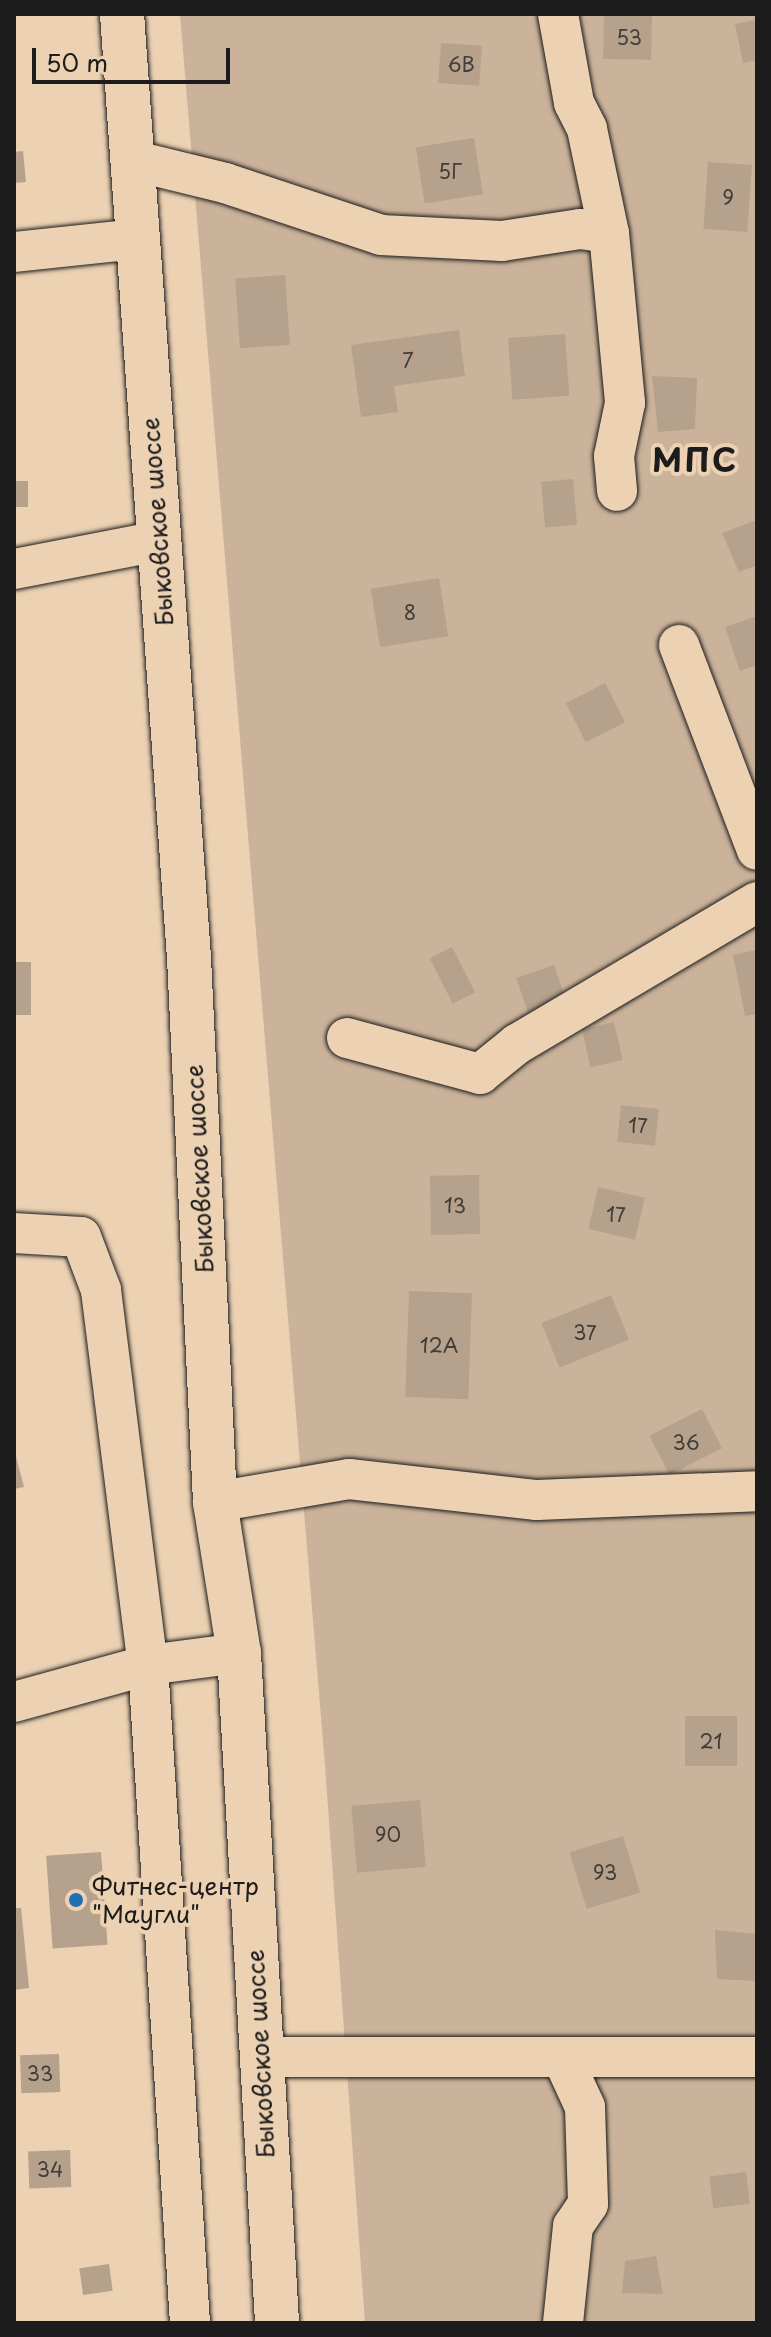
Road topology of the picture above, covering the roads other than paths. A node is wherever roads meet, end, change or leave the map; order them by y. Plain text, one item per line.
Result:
1 (122, 14) edge
2 (558, 14) edge
3 (131, 160) junction
4 (609, 233) junction
5 (137, 239) junction
6 (14, 252) edge
7 (617, 491) dead end
8 (159, 541) junction
9 (14, 569) edge
10 (679, 645) dead end
11 (757, 850) edge
12 (757, 902) edge
13 (347, 1038) dead end
14 (14, 1233) edge
15 (757, 1491) edge
16 (215, 1502) junction
17 (239, 1653) junction
18 (148, 1665) junction
19 (14, 1702) edge
20 (260, 2057) junction
21 (562, 2057) junction
22 (757, 2057) edge
23 (190, 2323) edge
24 (277, 2323) edge
25 (563, 2323) edge

1 - 3 main road, Быковское шоссе
2 - 4 street
3 - 4 street
3 - 5 main road, Быковское шоссе
4 - 7 street
5 - 6 street
5 - 8 main road, Быковское шоссе
8 - 9 street
8 - 16 main road, Быковское шоссе
10 - 11 street
12 - 13 street
14 - 18 street
15 - 16 street
16 - 17 main road, Быковское шоссе
17 - 18 street
17 - 20 main road, Быковское шоссе
18 - 19 street
18 - 23 street
20 - 21 street
20 - 24 main road, Быковское шоссе
21 - 22 street
21 - 25 street

